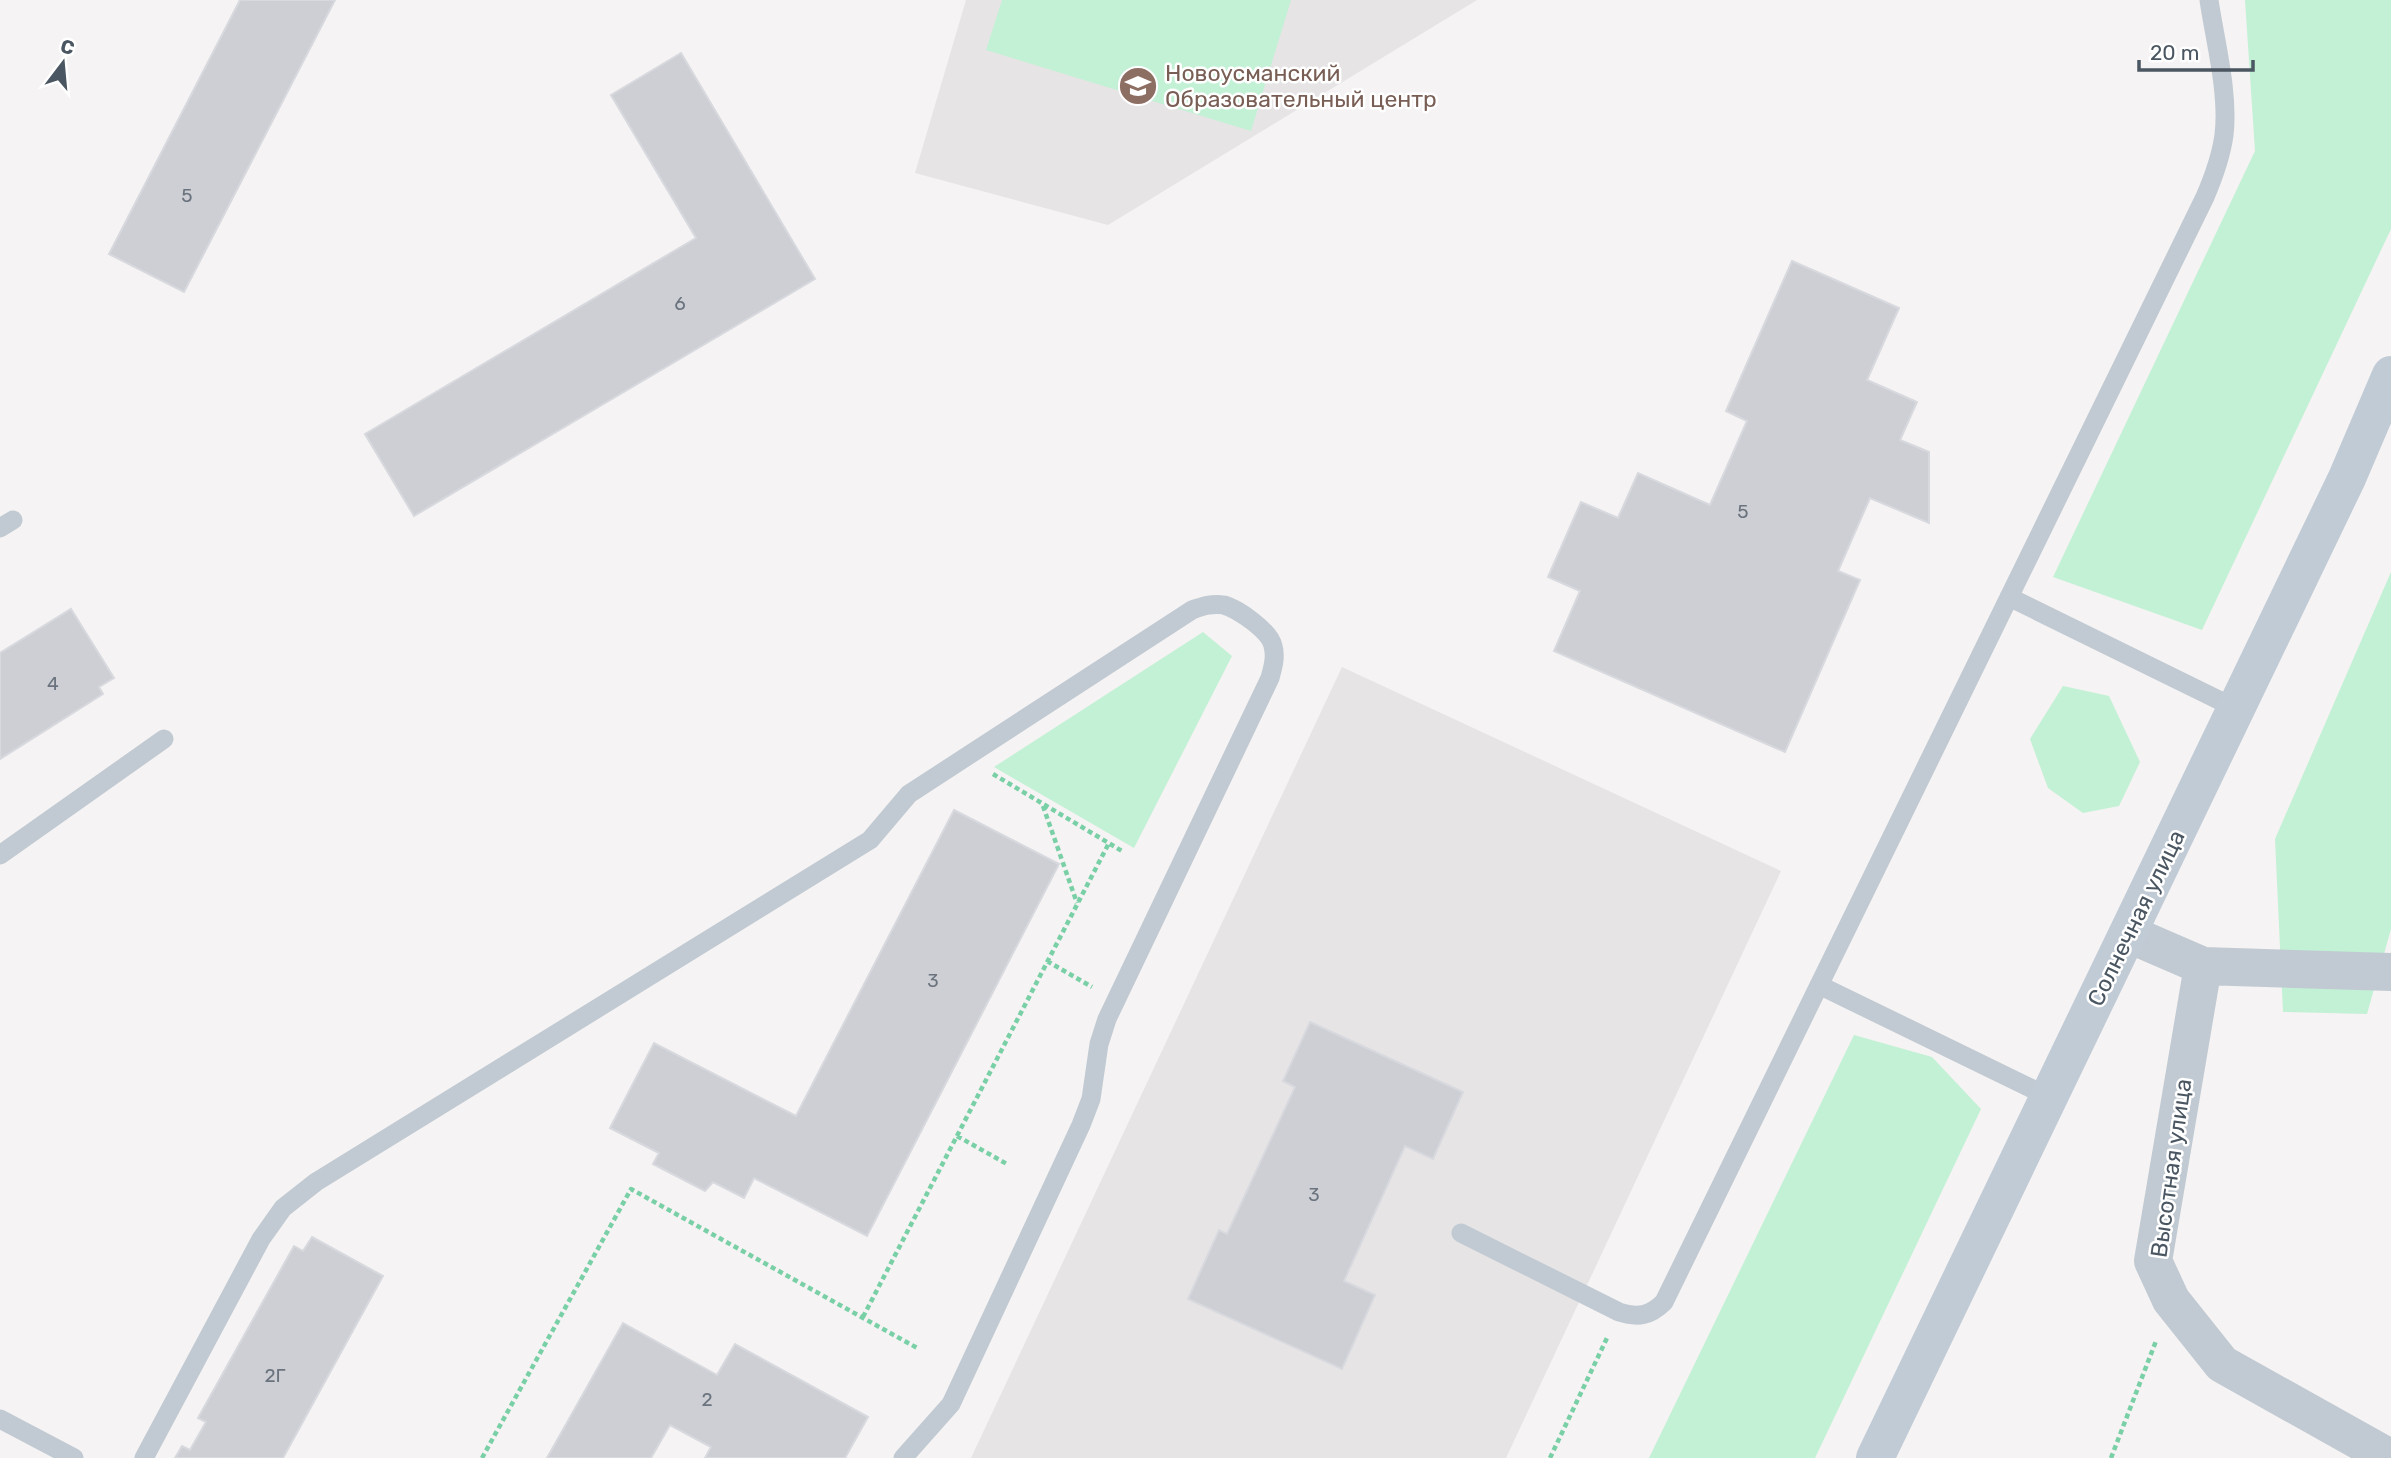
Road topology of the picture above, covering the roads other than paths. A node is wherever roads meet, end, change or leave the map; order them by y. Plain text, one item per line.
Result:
1 (2209, 0) edge
2 (2391, 375) edge
3 (2009, 597) junction
4 (2236, 709) junction
5 (164, 739) dead end
6 (0, 855) edge
7 (2129, 934) junction
8 (2203, 966) junction
9 (2391, 972) edge
10 (1819, 985) junction
11 (2049, 1097) junction
12 (1461, 1233) dead end
13 (0, 1419) edge
14 (74, 1458) edge
15 (144, 1458) edge
16 (903, 1458) edge
17 (1875, 1458) edge
18 (2390, 1458) edge

1 - 3 lane
2 - 4 street, Солнечная улица
3 - 4 lane
3 - 10 lane
4 - 7 street, Солнечная улица
5 - 6 lane
7 - 8 street
7 - 11 street, Солнечная улица
8 - 9 street
8 - 18 street, Высотная улица
10 - 11 lane
10 - 12 lane
11 - 17 street, Солнечная улица
13 - 14 lane
15 - 16 lane

